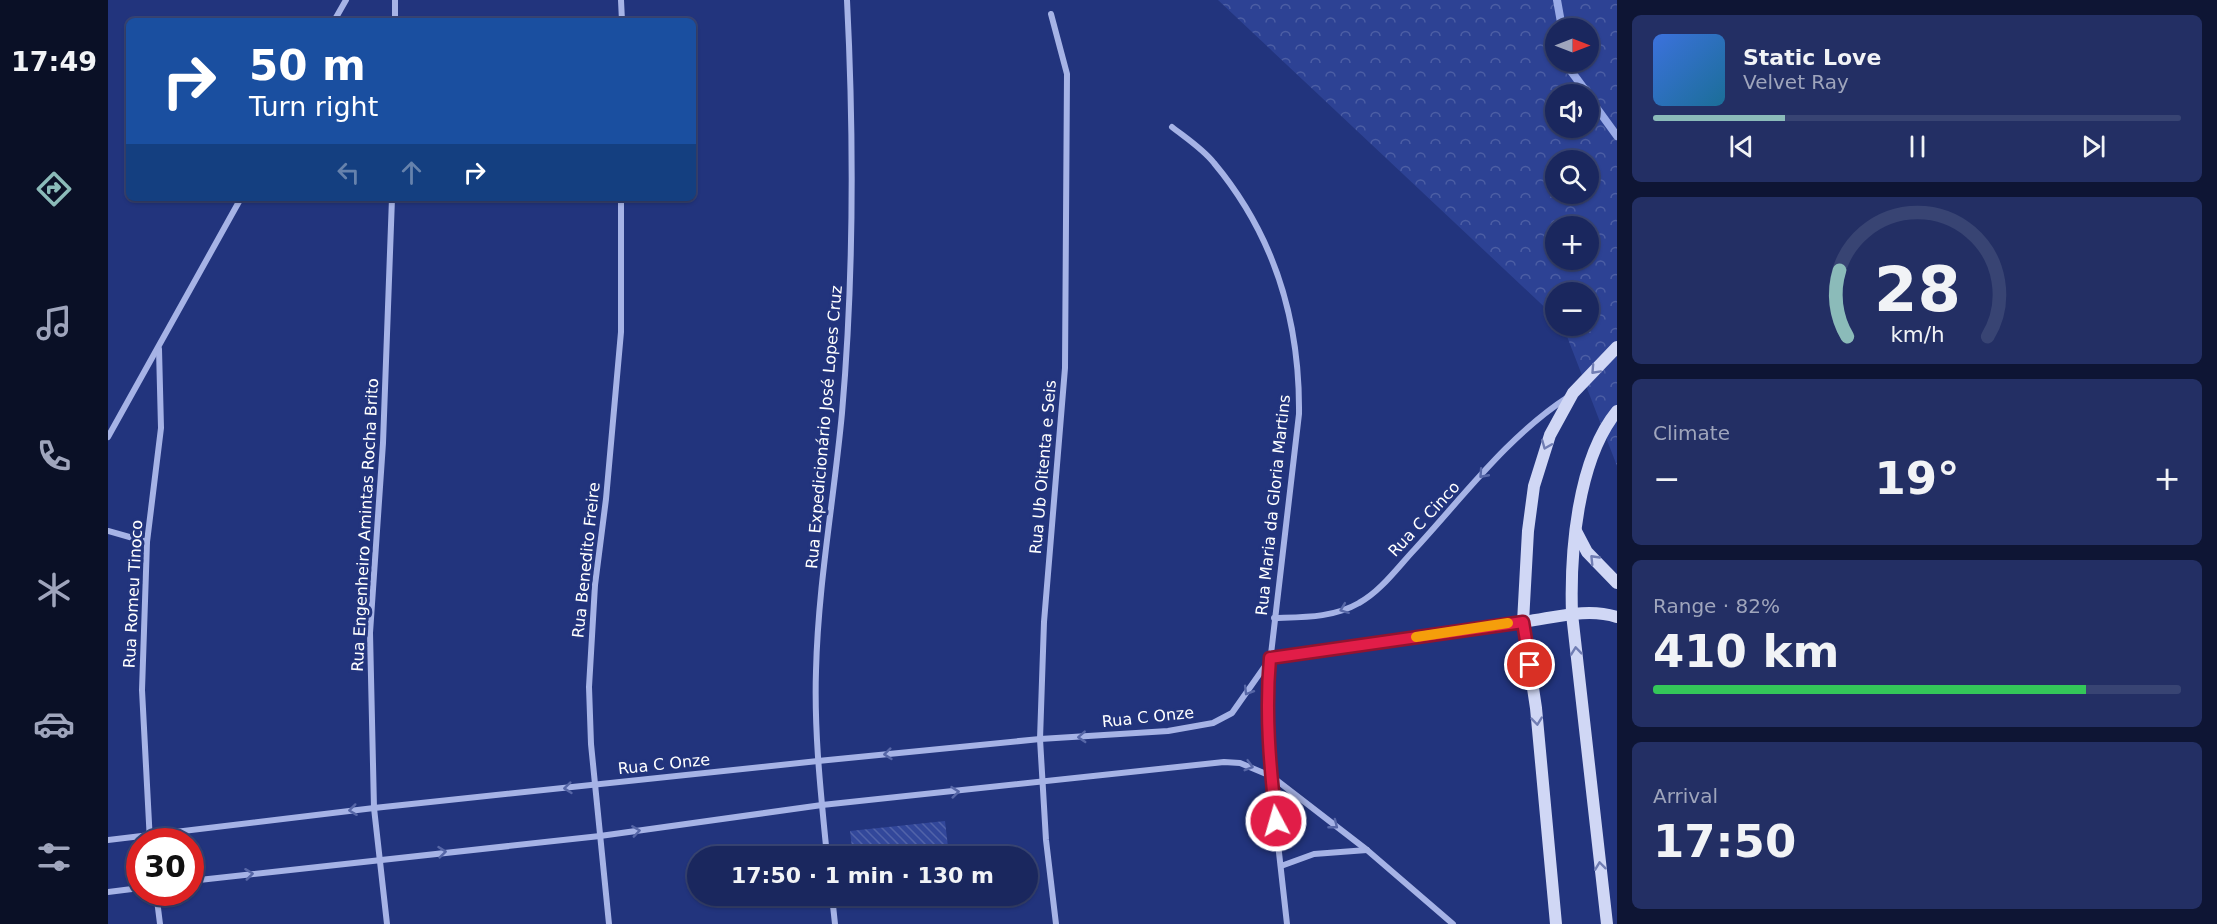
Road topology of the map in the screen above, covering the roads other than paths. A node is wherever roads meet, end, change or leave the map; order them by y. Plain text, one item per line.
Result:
1 (346, 0) edge
2 (395, 0) edge
3 (621, 0) edge
4 (847, 0) edge
5 (1051, 14) dead end
6 (336, 18) edge
7 (395, 18) edge
8 (622, 18) edge
9 (1172, 127) dead end
10 (239, 201) edge
11 (392, 201) edge
12 (621, 201) edge
13 (1617, 347) edge
14 (159, 349) junction
15 (1573, 393) junction
16 (1617, 411) edge
17 (108, 437) edge
18 (108, 531) edge
19 (1576, 531) junction
20 (147, 542) junction
21 (1617, 583) edge
22 (1572, 614) junction
23 (1617, 617) edge
24 (1274, 618) junction
25 (1523, 622) junction
26 (1270, 658) junction
27 (1040, 739) junction
28 (818, 761) junction
29 (1271, 776) junction
30 (1041, 783) junction
31 (594, 785) junction
32 (822, 805) junction
33 (374, 808) junction
34 (149, 828) edge
35 (204, 831) edge
36 (600, 836) junction
37 (126, 839) edge
38 (108, 840) edge
39 (826, 846) edge
40 (1367, 850) junction
41 (380, 859) junction
42 (1281, 866) junction
43 (204, 879) edge
44 (126, 890) edge
45 (108, 892) edge
46 (157, 906) edge
47 (833, 906) edge
48 (159, 924) edge
49 (387, 924) edge
50 (609, 924) edge
51 (835, 924) edge
52 (1056, 924) edge
53 (1287, 924) edge
54 (1453, 924) edge
55 (1556, 924) edge
56 (1607, 924) edge

1 - 6 street
2 - 7 street
3 - 8 street
4 - 28 street, Rua Expedicionário José Lopes Cruz
5 - 27 street, Rua Ub Oitenta e Seis
9 - 24 street, Rua Maria da Gloria Martins
10 - 14 street
11 - 33 street, Rua Engenheiro Amintas Rocha Brito
12 - 31 street, Rua Benedito Freire
13 -> 15 street
14 - 17 street
14 - 20 street, Rua Romeu Tinoco
15 -> 24 street, Rua C Cinco
15 -> 25 street
16 - 19 street
18 - 20 street
21 -> 19 street
19 - 22 street
20 - 34 street, Rua Romeu Tinoco
22 - 23 street
22 - 25 street
56 -> 22 street
24 - 26 street, Rua Maria da Gloria Martins
25 - 26 street
25 -> 55 street
26 -> 27 street, Rua C Onze
26 - 29 street, Rua Maria da Gloria Martins
27 -> 28 street, Rua C Onze
27 - 30 street, Rua Ub Oitenta e Seis
28 - 31 street, Rua C Onze
28 - 32 street, Rua Expedicionário José Lopes Cruz
30 -> 29 street
29 -> 40 street
29 - 42 street, Rua Maria da Gloria Martins
32 -> 30 street
30 - 52 street, Rua Ub Oitenta e Seis
31 -> 33 street, Rua C Onze
31 - 36 street, Rua Benedito Freire
36 -> 32 street
32 - 39 street, Rua Expedicionário José Lopes Cruz
33 -> 35 street, Rua C Onze
33 - 41 street, Rua Engenheiro Amintas Rocha Brito
41 -> 36 street
36 - 50 street, Rua Benedito Freire
37 - 38 street, Rua C Onze
40 - 42 street
40 - 54 street
43 -> 41 street
41 - 49 street, Rua Engenheiro Amintas Rocha Brito
42 - 53 street, Rua Maria da Gloria Martins
44 - 45 street
46 - 48 street
47 - 51 street

